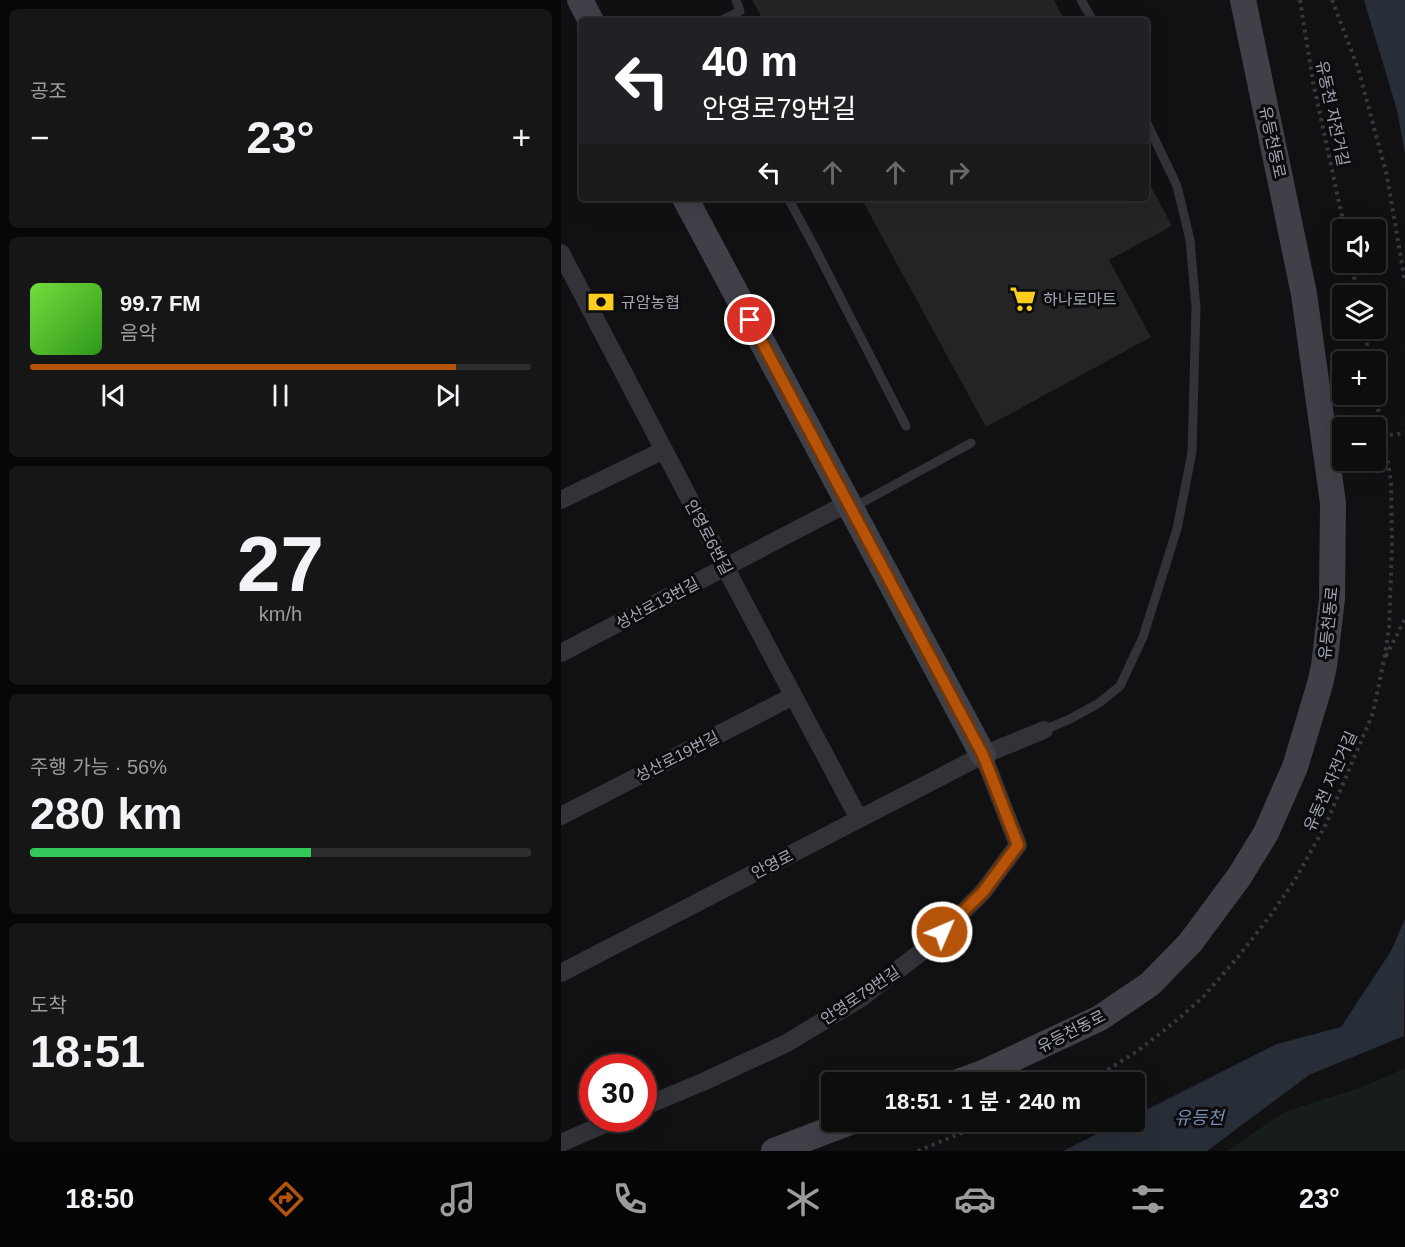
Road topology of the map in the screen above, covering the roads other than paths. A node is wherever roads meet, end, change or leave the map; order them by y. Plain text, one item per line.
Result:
1 (580, 0) edge
2 (736, 0) edge
3 (1081, 0) edge
4 (1243, 0) edge
5 (589, 18) edge
6 (726, 18) edge
7 (1091, 18) edge
8 (1149, 127) edge
9 (687, 201) edge
10 (789, 201) edge
11 (561, 253) edge
12 (906, 426) dead end
13 (972, 443) dead end
14 (664, 450) junction
15 (561, 500) edge
16 (849, 506) junction
17 (725, 567) junction
18 (561, 653) edge
19 (793, 696) junction
20 (1044, 730) joint
21 (983, 755) junction
22 (561, 816) edge
23 (859, 819) junction
24 (561, 973) edge
25 (983, 1072) edge
26 (657, 1101) edge
27 (587, 1132) edge
28 (824, 1132) edge
29 (561, 1143) edge
30 (774, 1151) edge

1 - 5 main road
2 - 6 lane
3 - 7 lane
4 - 25 main road, 유등천동로
8 - 20 lane
9 - 16 main road
10 - 12 lane
11 - 14 street, 안영로6번길
13 - 16 lane
14 - 15 street
14 - 17 street, 안영로6번길
16 - 17 street, 성산로13번길
16 - 21 main road
17 - 18 street, 성산로13번길
17 - 19 street, 안영로6번길
19 - 22 street, 성산로19번길
19 - 23 street, 안영로6번길
20 - 21 street, 안영로
21 - 23 street, 안영로
21 - 26 street, 안영로79번길
23 - 24 street, 안영로
27 - 29 street
28 - 30 main road

